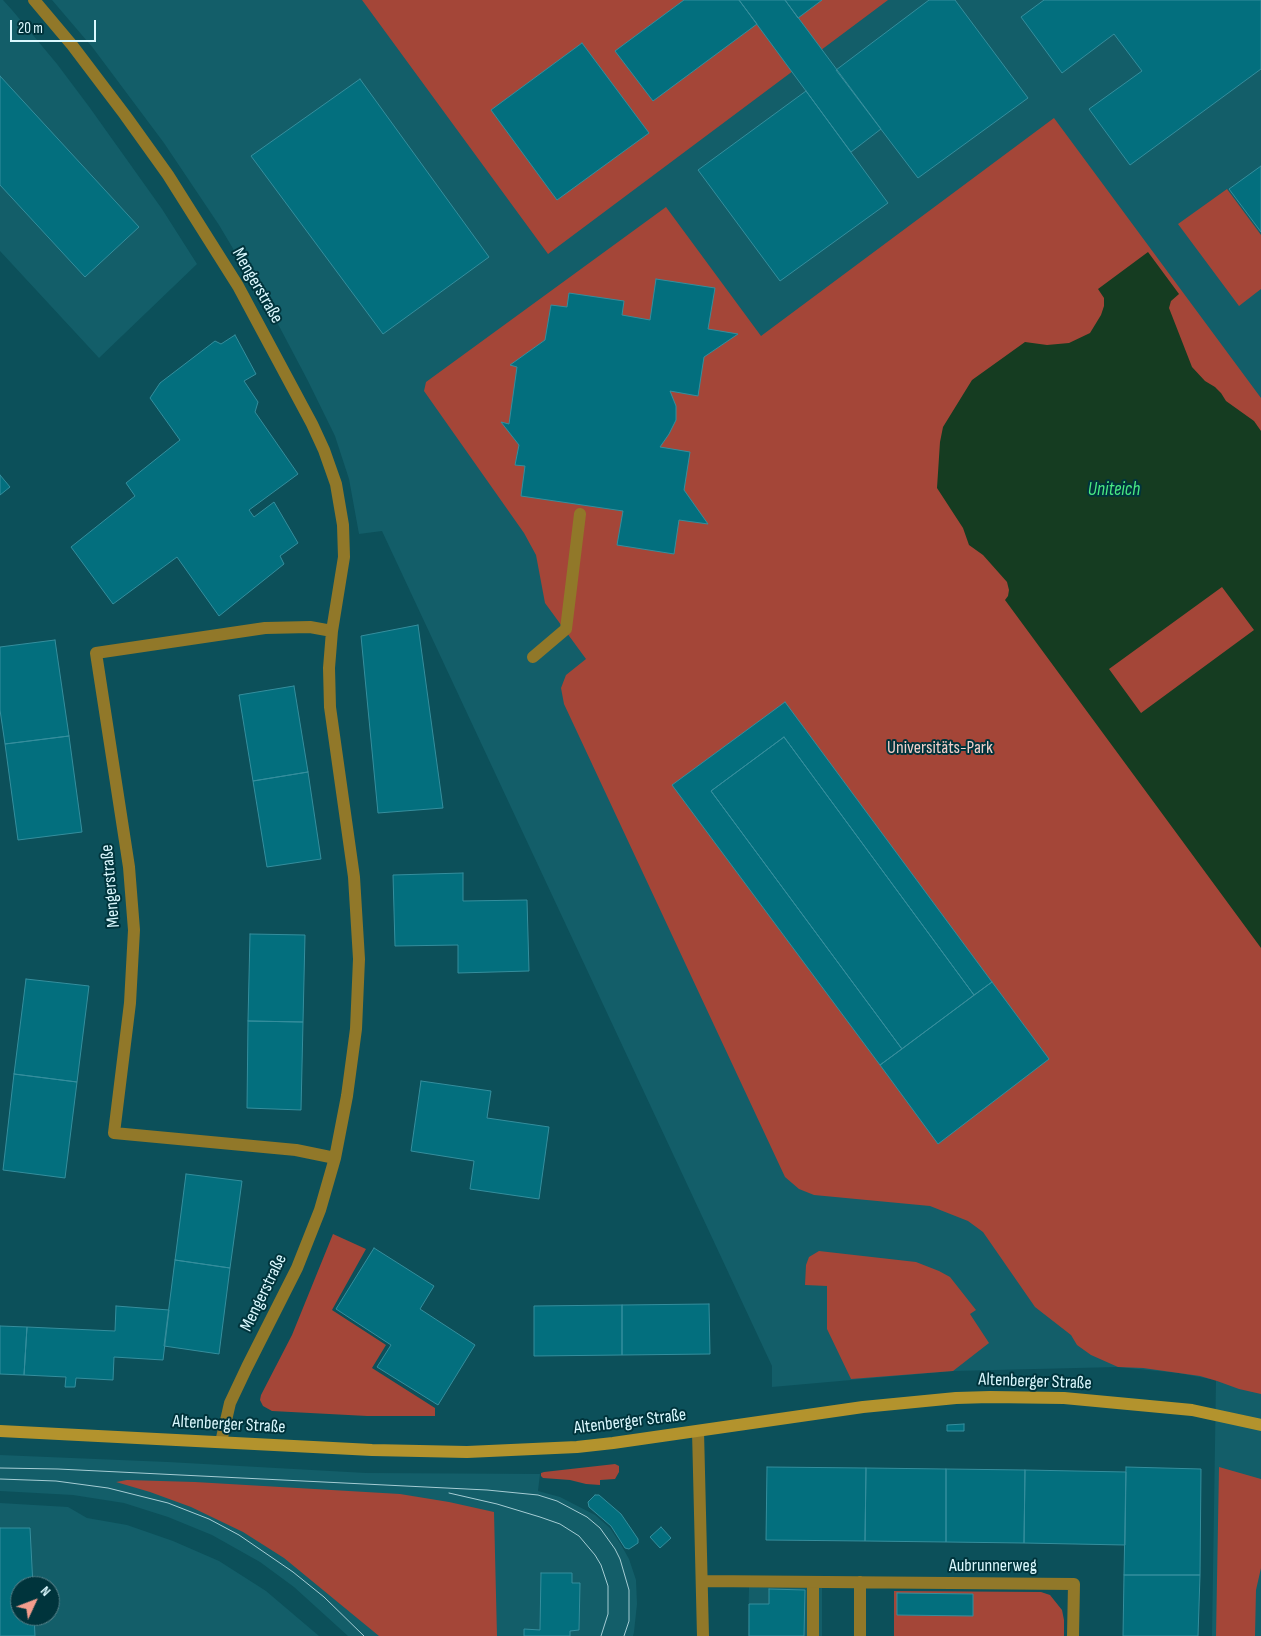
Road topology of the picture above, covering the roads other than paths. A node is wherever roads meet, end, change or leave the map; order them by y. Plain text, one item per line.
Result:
1 (34, 0) edge
2 (580, 514) dead end
3 (332, 631) junction
4 (533, 657) dead end
5 (335, 1158) junction
6 (1261, 1425) edge
7 (0, 1431) edge
8 (698, 1431) junction
9 (221, 1442) junction
10 (702, 1581) junction
11 (813, 1582) junction
12 (860, 1582) junction
13 (703, 1636) edge
14 (813, 1636) edge
15 (860, 1636) edge
16 (1073, 1636) edge

1 - 3 street, Mengerstraße
2 - 4 street
3 - 5 street, Mengerstraße
3 - 5 street, Mengerstraße
5 - 9 street, Mengerstraße
6 - 8 street, Altenberger Straße
7 - 9 street, Altenberger Straße
8 - 9 street, Altenberger Straße
8 - 10 street
10 - 11 street, Aubrunnerweg
10 - 13 street
11 - 12 street, Aubrunnerweg
11 - 14 street
12 - 15 street
12 - 16 street, Aubrunnerweg

